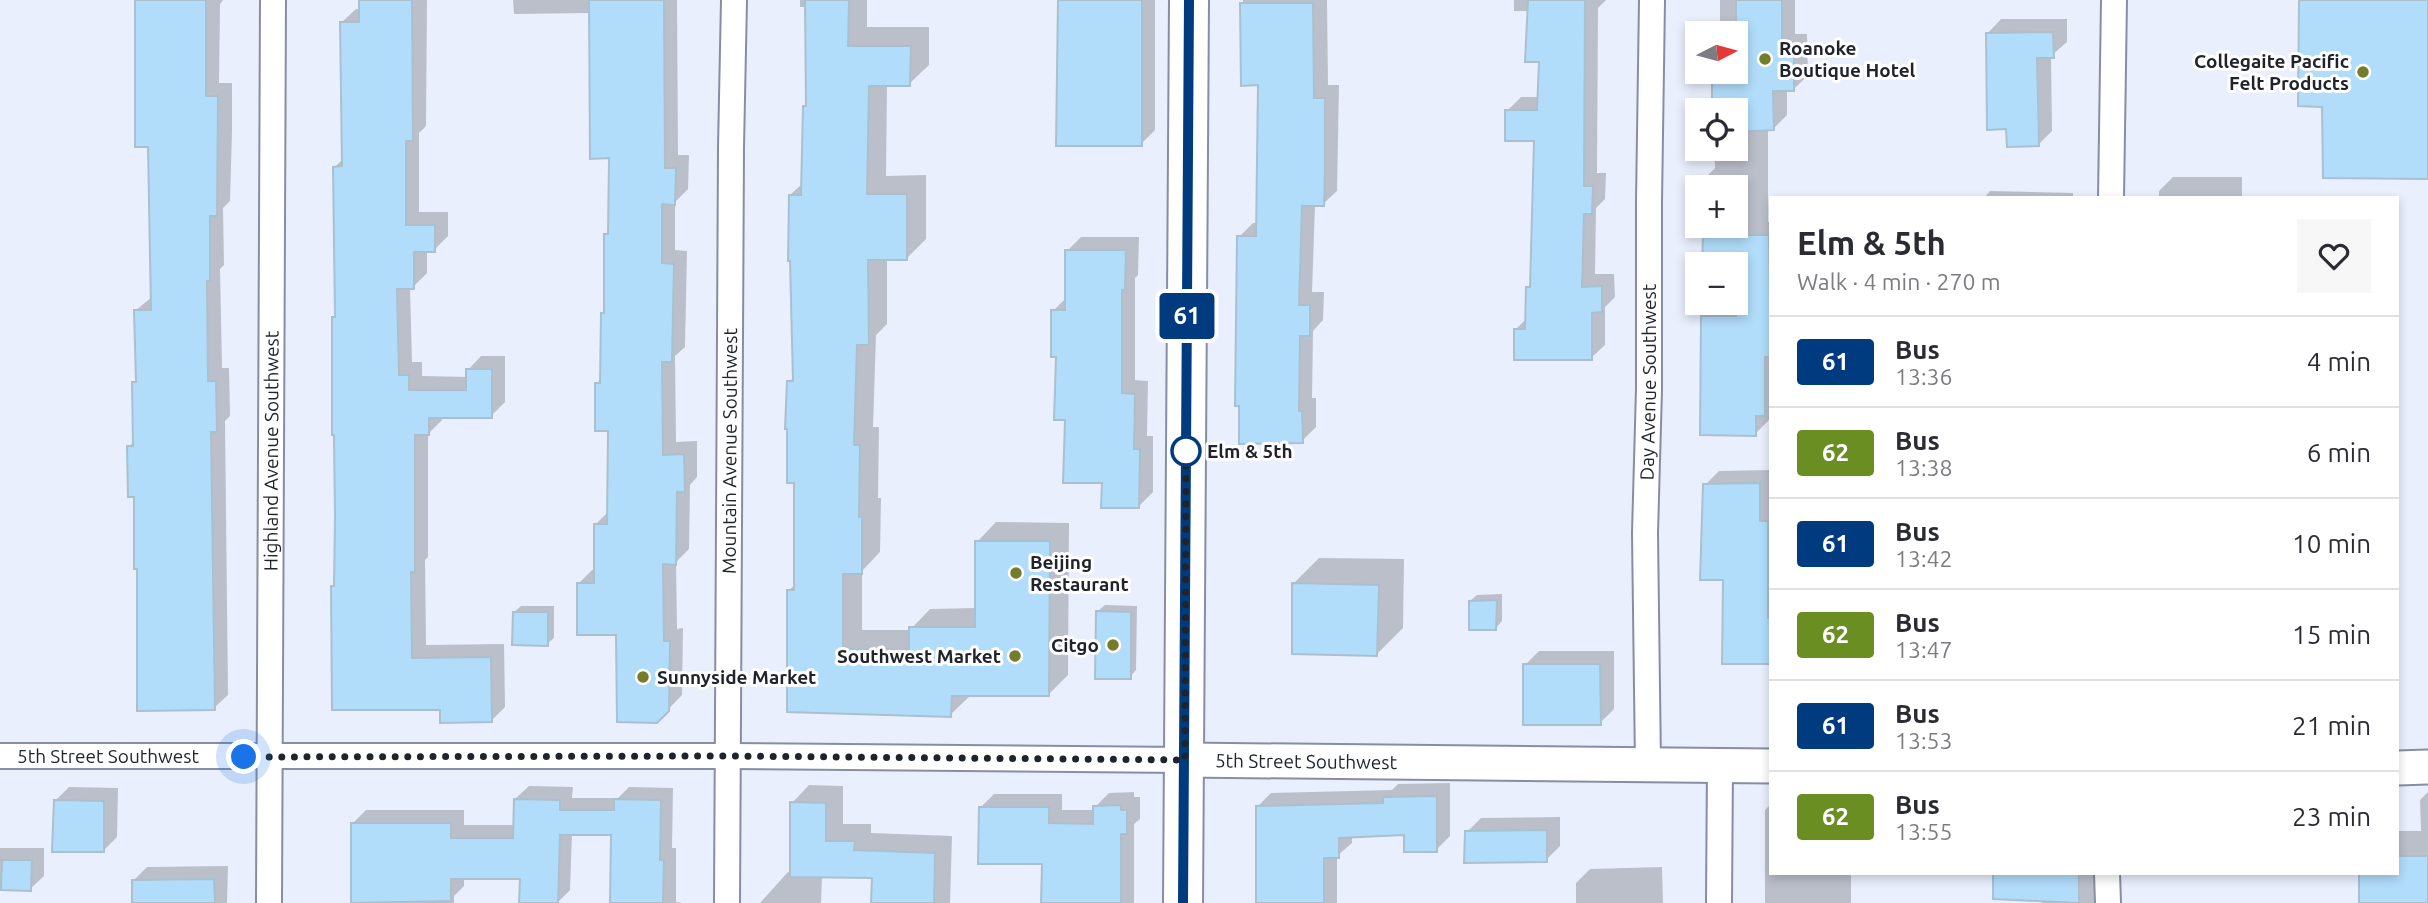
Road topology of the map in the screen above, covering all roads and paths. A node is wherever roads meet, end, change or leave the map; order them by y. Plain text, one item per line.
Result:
1 (273, 0) edge
2 (734, 0) edge
3 (1189, 0) edge
4 (1652, 0) edge
5 (2114, 0) edge
6 (2111, 196) edge
7 (0, 756) edge
8 (728, 756) junction
9 (270, 757) junction
10 (1185, 760) junction
11 (1648, 765) junction
12 (1720, 765) junction
13 (1769, 766) edge
14 (2428, 767) edge
15 (2399, 768) edge
16 (2108, 875) edge
17 (269, 903) edge
18 (727, 903) edge
19 (1183, 903) edge
20 (1719, 903) edge
21 (2108, 903) edge

1 - 9 street, Highland Avenue Southwest
2 - 8 street, Mountain Avenue Southwest
3 - 10 main road
4 - 11 street, Day Avenue Southwest
5 - 6 street
7 - 9 street, 5th Street Southwest
8 - 9 street, 5th Street Southwest
8 - 10 street, 5th Street Southwest
8 - 18 street, Mountain Avenue Southwest
9 - 17 street, Highland Avenue Southwest
10 - 11 street, 5th Street Southwest
10 - 19 main road
11 - 12 street, 5th Street Southwest
12 - 13 street, 5th Street Southwest
12 - 20 street
14 - 15 street
16 - 21 street

